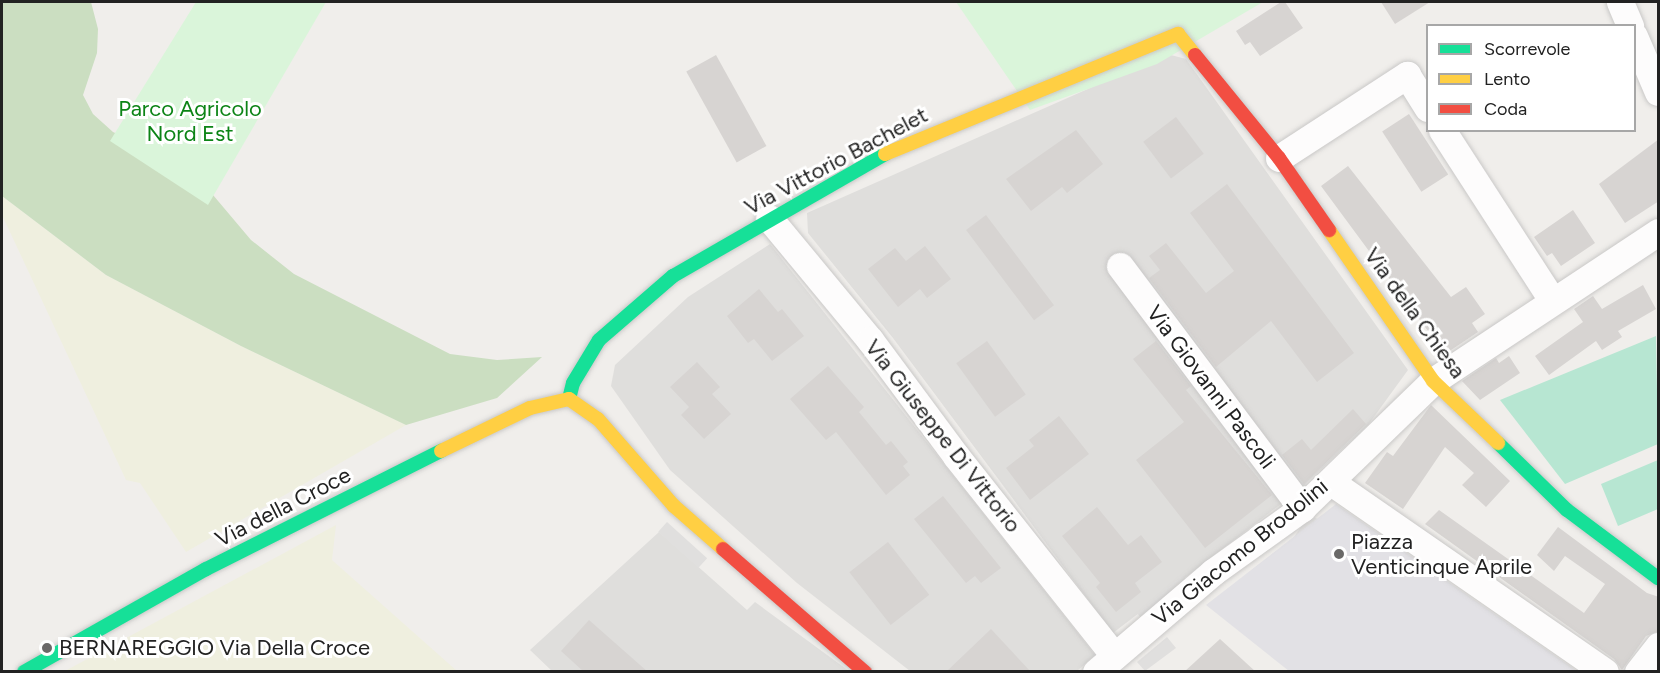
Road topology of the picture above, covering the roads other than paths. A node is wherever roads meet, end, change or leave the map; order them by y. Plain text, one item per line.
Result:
1 (1620, 2) edge
2 (1629, 24) edge
3 (1178, 34) joint
4 (1636, 38) edge
5 (1659, 92) edge
6 (1426, 105) edge
7 (1443, 132) edge
8 (1279, 158) junction
9 (769, 218) junction
10 (1659, 232) edge
11 (1120, 266) dead end
12 (1552, 300) junction
13 (1433, 381) junction
14 (569, 399) junction
15 (1331, 482) junction
16 (1302, 508) junction
17 (1659, 578) edge
18 (1659, 646) edge
19 (1105, 663) edge
20 (24, 672) edge
21 (866, 672) edge
22 (1605, 672) edge
23 (1638, 672) edge

1 - 2 street
3 - 8 street, Via della Chiesa
3 - 9 street, Via Vittorio Bachelet
4 - 5 street
6 - 8 street
7 - 12 street
8 - 13 street, Via della Chiesa
9 - 14 street, Via Vittorio Bachelet
9 - 19 street, Via Giuseppe Di Vittorio
10 - 12 street, Via Giacomo Brodolini
11 - 16 street, Via Giovanni Pascoli
12 - 13 street, Via Giacomo Brodolini
13 - 15 street, Via Giacomo Brodolini
13 - 17 street, Via della Chiesa
14 - 20 street, Via della Croce
14 - 21 street
15 - 16 street, Via Giacomo Brodolini
15 - 22 street
16 - 19 street, Via Giacomo Brodolini
18 - 23 street

